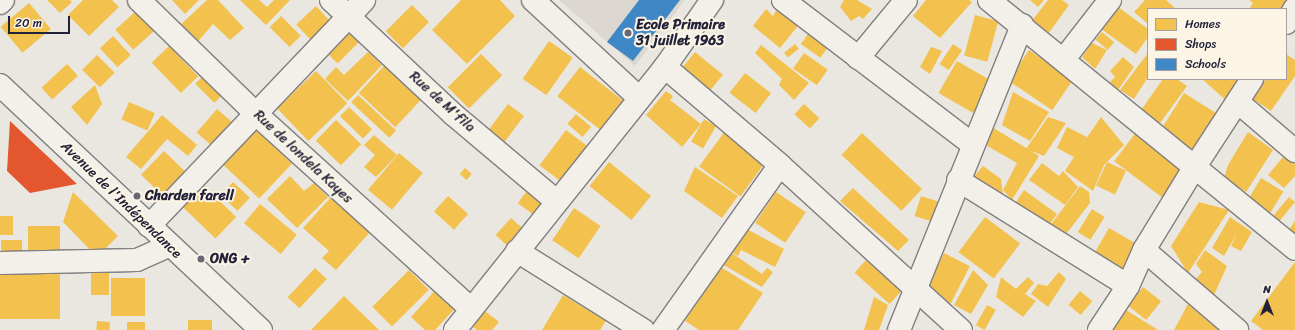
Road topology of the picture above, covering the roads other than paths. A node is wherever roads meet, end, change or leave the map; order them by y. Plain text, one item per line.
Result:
1 (3, 0) edge
2 (139, 0) edge
3 (331, 0) edge
4 (364, 0) edge
5 (533, 0) edge
6 (712, 0) edge
7 (783, 0) edge
8 (906, 0) edge
9 (989, 0) edge
10 (1110, 0) edge
11 (0, 3) edge
12 (1295, 8) edge
13 (348, 17) junction
14 (1287, 22) edge
15 (1022, 25) junction
16 (858, 58) junction
17 (1064, 59) junction
18 (665, 67) junction
19 (1251, 80) edge
20 (0, 85) edge
21 (638, 97) junction
22 (1239, 103) junction
23 (255, 113) junction
24 (972, 144) junction
25 (1295, 151) edge
26 (780, 165) junction
27 (1194, 168) junction
28 (958, 180) junction
29 (556, 201) junction
30 (149, 226) junction
31 (169, 246) junction
32 (1295, 249) edge
33 (1144, 250) junction
34 (517, 251) junction
35 (0, 262) edge
36 (1128, 286) junction
37 (914, 287) junction
38 (471, 309) junction
39 (618, 323) edge
40 (261, 330) edge
41 (454, 330) edge
42 (643, 330) edge
43 (663, 330) edge
44 (899, 330) edge
45 (960, 330) edge
46 (1099, 330) edge
47 (1237, 330) edge

1 - 11 street
2 - 23 street, Rue de londela Kayes
3 - 13 street, Rue de M'fila
4 - 13 street
5 - 21 street
6 - 18 street
7 - 16 street
8 - 16 street
9 - 15 street
10 - 17 street
12 - 14 street
13 - 23 street
13 - 29 street, Rue de M'fila
15 - 17 street
15 - 24 street
16 - 24 street
17 - 27 street
18 - 21 street
18 - 26 street
19 - 22 street
20 - 30 street, Avenue de l'Indépendance
21 - 29 street
22 - 25 street
22 - 27 street
23 - 30 street
23 - 38 street, Rue de londela Kayes
24 - 28 street
26 - 37 street
26 - 43 street
27 - 32 street
27 - 33 street
28 - 36 street
28 - 37 street
29 - 34 street
30 - 31 street, Avenue de l'Indépendance
31 - 35 street
31 - 40 street, Avenue de l'Indépendance
33 - 36 street
33 - 47 street
34 - 38 street
34 - 39 street
36 - 46 street
37 - 44 street
37 - 45 street
38 - 41 street
39 - 42 street

